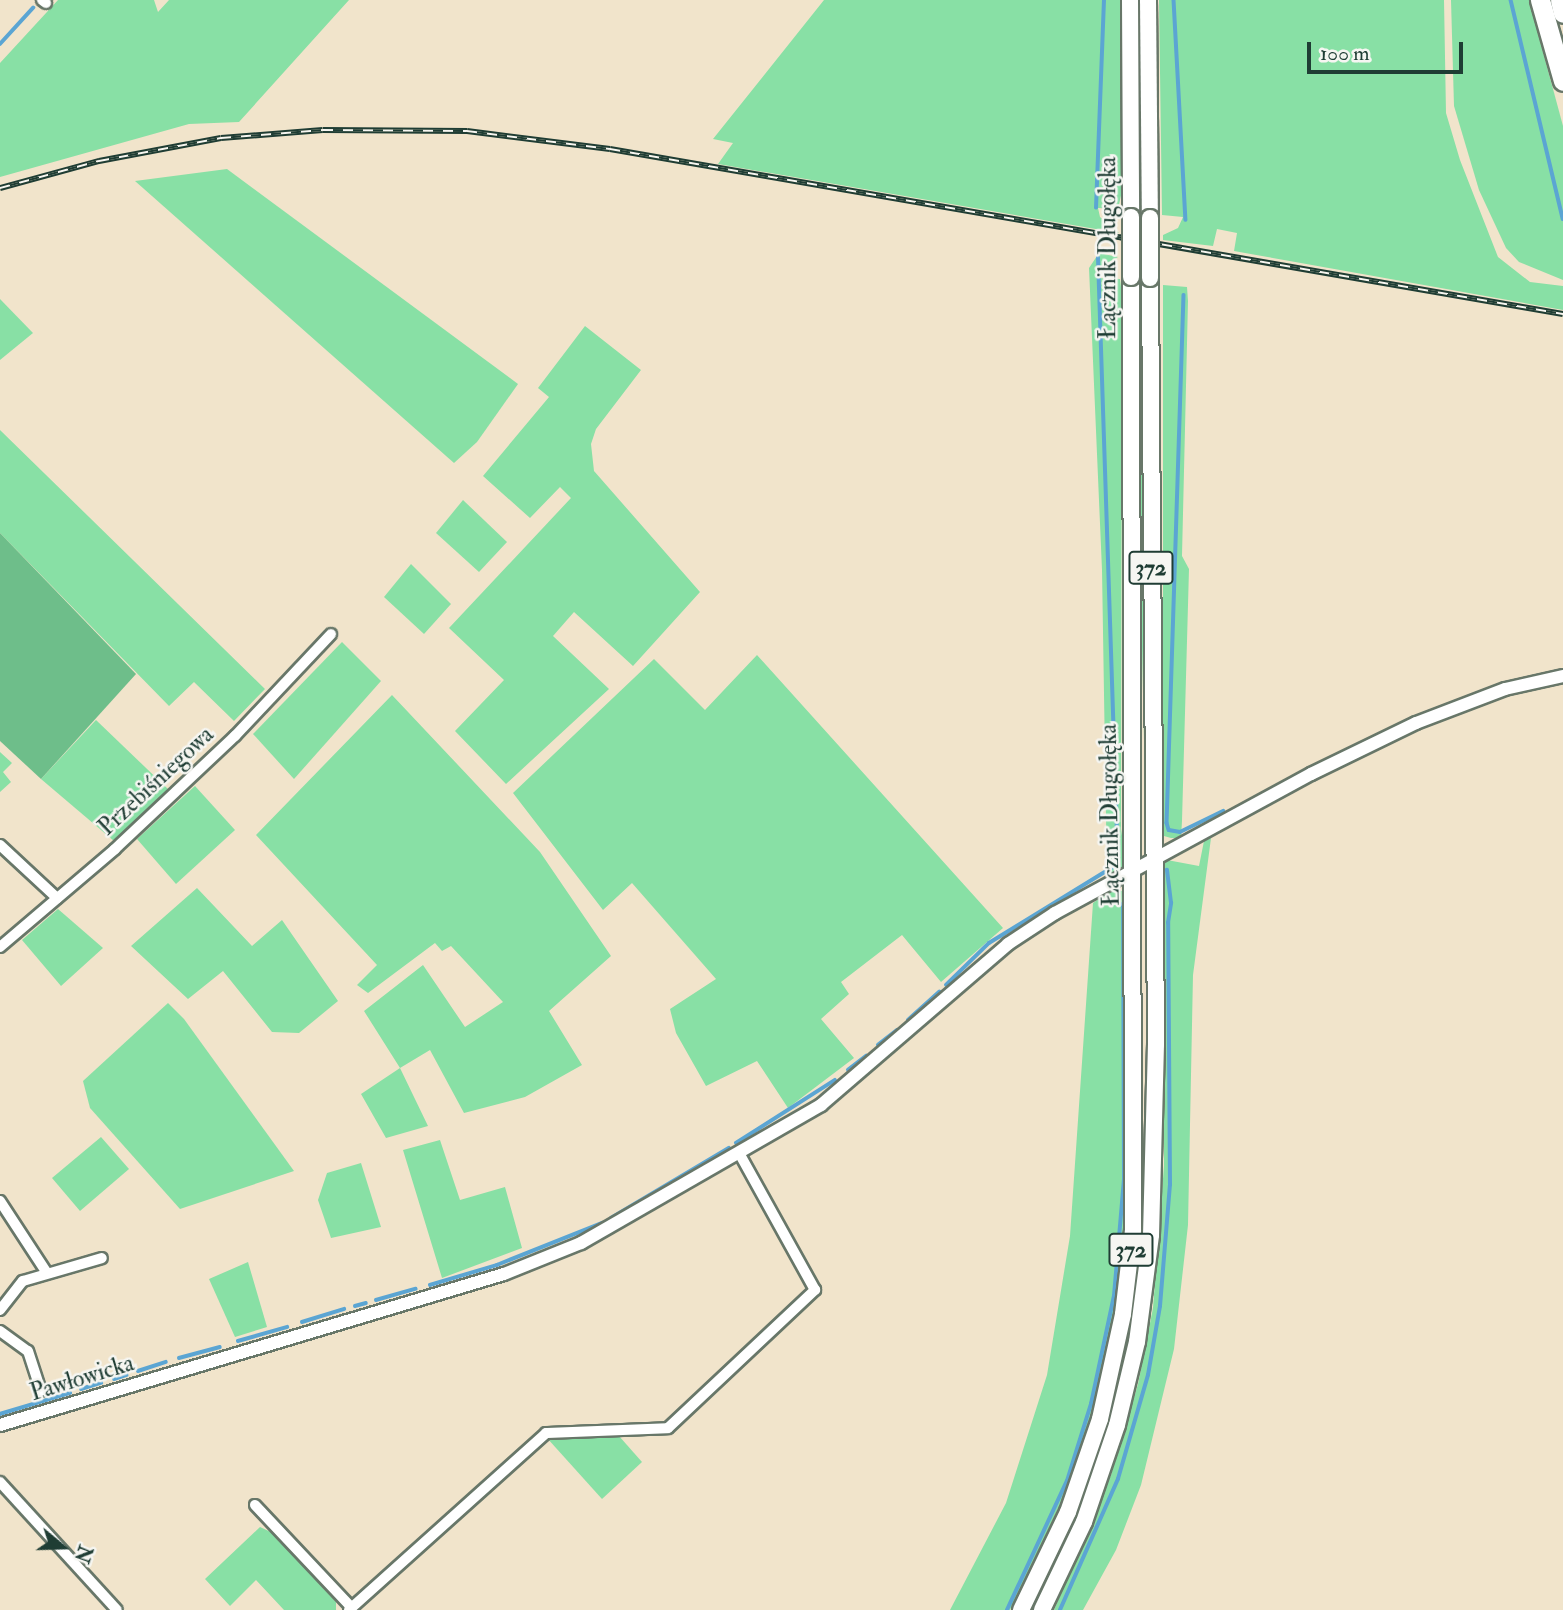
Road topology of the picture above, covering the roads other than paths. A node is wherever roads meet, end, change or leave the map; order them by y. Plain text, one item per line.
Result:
1 (1130, 0) edge
2 (1148, 0) edge
3 (1541, 0) edge
4 (1560, 0) edge
5 (1563, 12) edge
6 (1563, 81) edge
7 (331, 634) dead end
8 (1563, 676) edge
9 (0, 845) edge
10 (1154, 859) junction
11 (1134, 871) junction
12 (57, 898) junction
13 (0, 947) edge
14 (738, 1153) junction
15 (0, 1201) edge
16 (102, 1258) dead end
17 (47, 1273) junction
18 (0, 1310) edge
19 (0, 1331) edge
20 (41, 1391) dead end
21 (0, 1425) edge
22 (0, 1482) edge
23 (255, 1505) dead end
24 (351, 1609) edge
25 (117, 1610) edge
26 (1021, 1610) edge
27 (1042, 1610) edge

1 - 11 main road, Łącznik Długołęka / 372, bridge
2 - 10 main road, Łącznik Długołęka / 372, bridge
3 - 6 highway
4 - 5 highway
7 - 12 street, Przebiśniegowa
8 - 10 street, Pawłowicka
9 - 12 street
10 - 11 street, Pawłowicka
10 - 27 main road, Łącznik Długołęka / 372
11 - 14 street, Pawłowicka
11 - 26 main road, Łącznik Długołęka / 372
12 - 13 street, Przebiśniegowa
14 - 21 street, Pawłowicka
14 - 24 street
15 - 17 street
16 - 17 street
17 - 18 street
19 - 20 street
22 - 25 street
23 - 24 street

